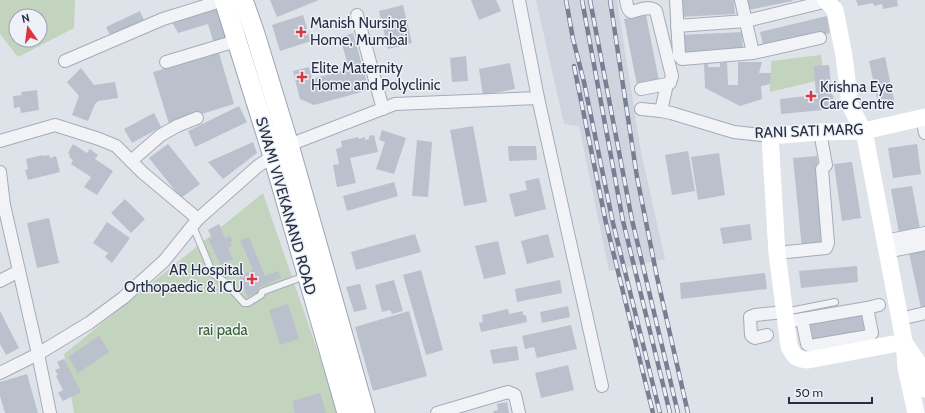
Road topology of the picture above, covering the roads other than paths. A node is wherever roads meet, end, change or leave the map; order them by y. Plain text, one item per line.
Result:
1 (224, 0) edge
2 (243, 0) edge
3 (519, 0) edge
4 (626, 0) edge
5 (676, 0) edge
6 (741, 0) edge
7 (832, 2) edge
8 (357, 15) dead end
9 (746, 21) junction
10 (677, 26) junction
11 (820, 38) dead end
12 (236, 41) junction
13 (754, 53) junction
14 (65, 61) dead end
15 (166, 62) dead end
16 (667, 84) junction
17 (641, 88) dead end
18 (538, 98) junction
19 (383, 109) junction
20 (641, 109) dead end
21 (661, 112) junction
22 (197, 118) dead end
23 (924, 122) edge
24 (864, 131) junction
25 (820, 132) junction
26 (770, 136) junction
27 (0, 141) edge
28 (289, 145) junction
29 (273, 156) junction
30 (131, 161) junction
31 (0, 172) edge
32 (195, 223) junction
33 (925, 233) edge
34 (925, 244) edge
35 (886, 246) junction
36 (778, 253) junction
37 (19, 271) junction
38 (307, 276) junction
39 (0, 282) edge
40 (835, 302) dead end
41 (879, 305) dead end
42 (867, 308) junction
43 (925, 313) edge
44 (791, 318) junction
45 (900, 319) junction
46 (767, 335) dead end
47 (904, 342) junction
48 (38, 354) junction
49 (0, 373) edge
50 (602, 386) dead end
51 (925, 389) edge
52 (918, 408) edge
53 (50, 413) edge
54 (347, 413) edge
55 (365, 413) edge
56 (437, 413) edge
57 (519, 413) edge

1 - 12 main road, SWAMI VIVEKANAND ROAD
1 - 14 street
2 - 28 main road, SWAMI VIVEKANAND ROAD
3 - 18 street
4 - 16 street
5 - 10 street
6 - 9 street
7 - 9 street
7 - 24 street
8 - 19 street
9 - 10 street
9 - 13 street
10 - 13 street
11 - 13 street
12 - 15 street
12 - 29 main road, SWAMI VIVEKANAND ROAD
16 - 17 street
16 - 21 street
18 - 19 street
18 - 50 street
19 - 28 street
20 - 21 street, RANI SATI MARG
21 - 26 street, RANI SATI MARG
22 - 30 street
23 - 24 street, RANI SATI MARG
24 - 25 street, RANI SATI MARG
24 - 35 street
25 - 26 street, RANI SATI MARG
25 - 36 street
26 - 36 street
27 - 30 street
28 - 29 street
28 - 55 main road, SWAMI VIVEKANAND ROAD
29 - 32 street
29 - 38 main road, SWAMI VIVEKANAND ROAD
30 - 32 street
31 - 37 street
32 - 38 lane
32 - 48 street
33 - 35 street
34 - 35 street
35 - 45 street
36 - 44 street
37 - 39 street
37 - 48 street
38 - 54 main road, SWAMI VIVEKANAND ROAD
40 - 44 lane
41 - 42 street
42 - 44 street
42 - 44 street
43 - 45 street
44 - 46 street
44 - 47 street
45 - 47 street
47 - 51 street
47 - 52 street
48 - 49 street
48 - 53 street
56 - 57 street

